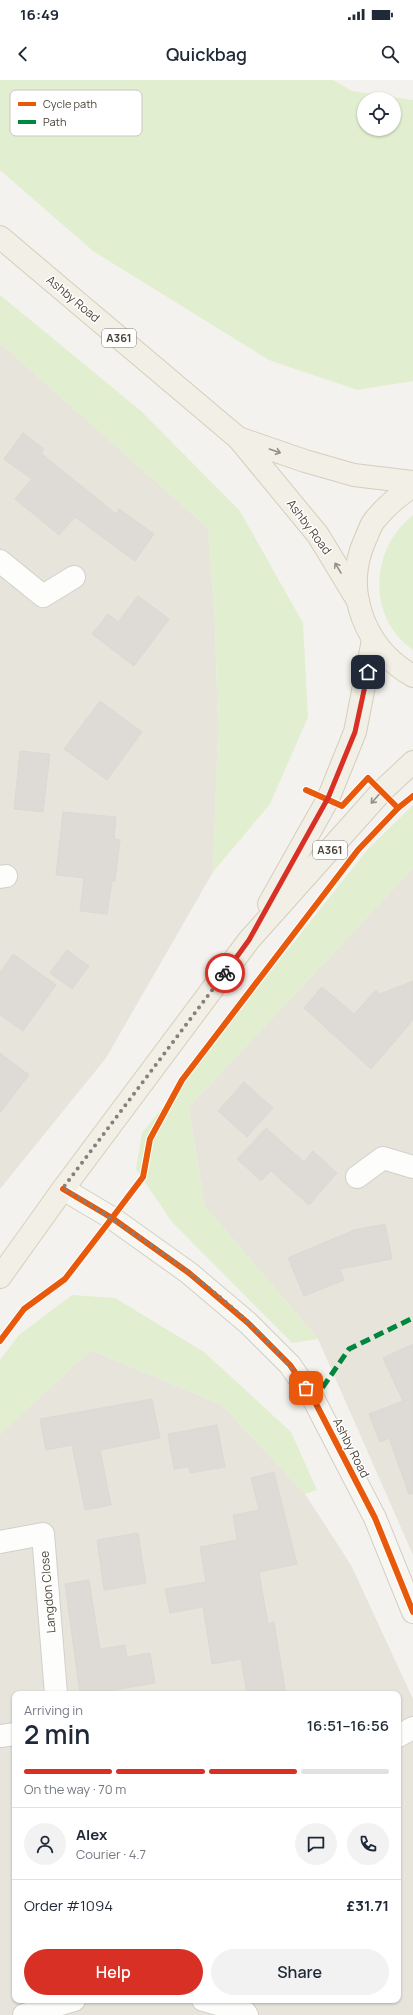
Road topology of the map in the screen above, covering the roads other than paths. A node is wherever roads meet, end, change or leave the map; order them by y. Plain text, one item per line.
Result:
1 (0, 237) edge
2 (238, 438) junction
3 (413, 482) edge
4 (413, 486) edge
5 (0, 561) edge
6 (74, 576) dead end
7 (358, 601) junction
8 (373, 640) junction
9 (413, 676) edge
10 (413, 762) edge
11 (249, 940) junction
12 (413, 1167) edge
13 (357, 1177) dead end
14 (63, 1188) junction
15 (0, 1277) edge
16 (0, 1542) edge
17 (413, 1612) edge
18 (56, 1691) edge
19 (413, 1728) edge
20 (12, 1734) edge
21 (401, 1734) edge
22 (0, 1736) edge
23 (64, 2003) edge
24 (213, 2003) edge
25 (24, 2015) edge
26 (248, 2015) edge

1 - 2 main road, Ashby Road / A361
2 -> 3 main road, Ashby Road / A361
7 -> 2 main road, Ashby Road / A361
4 - 7 main road, A361
5 - 6 street
7 - 8 main road, A361
8 - 9 main road, A361
8 - 11 main road, A361
10 -> 11 main road, A361
11 - 14 main road, A361
12 - 13 street
14 - 15 main road, A361
14 - 17 street, Ashby Road
16 - 18 street, Langdon Close
19 - 21 street
20 - 22 street
23 - 25 street
24 - 26 street

